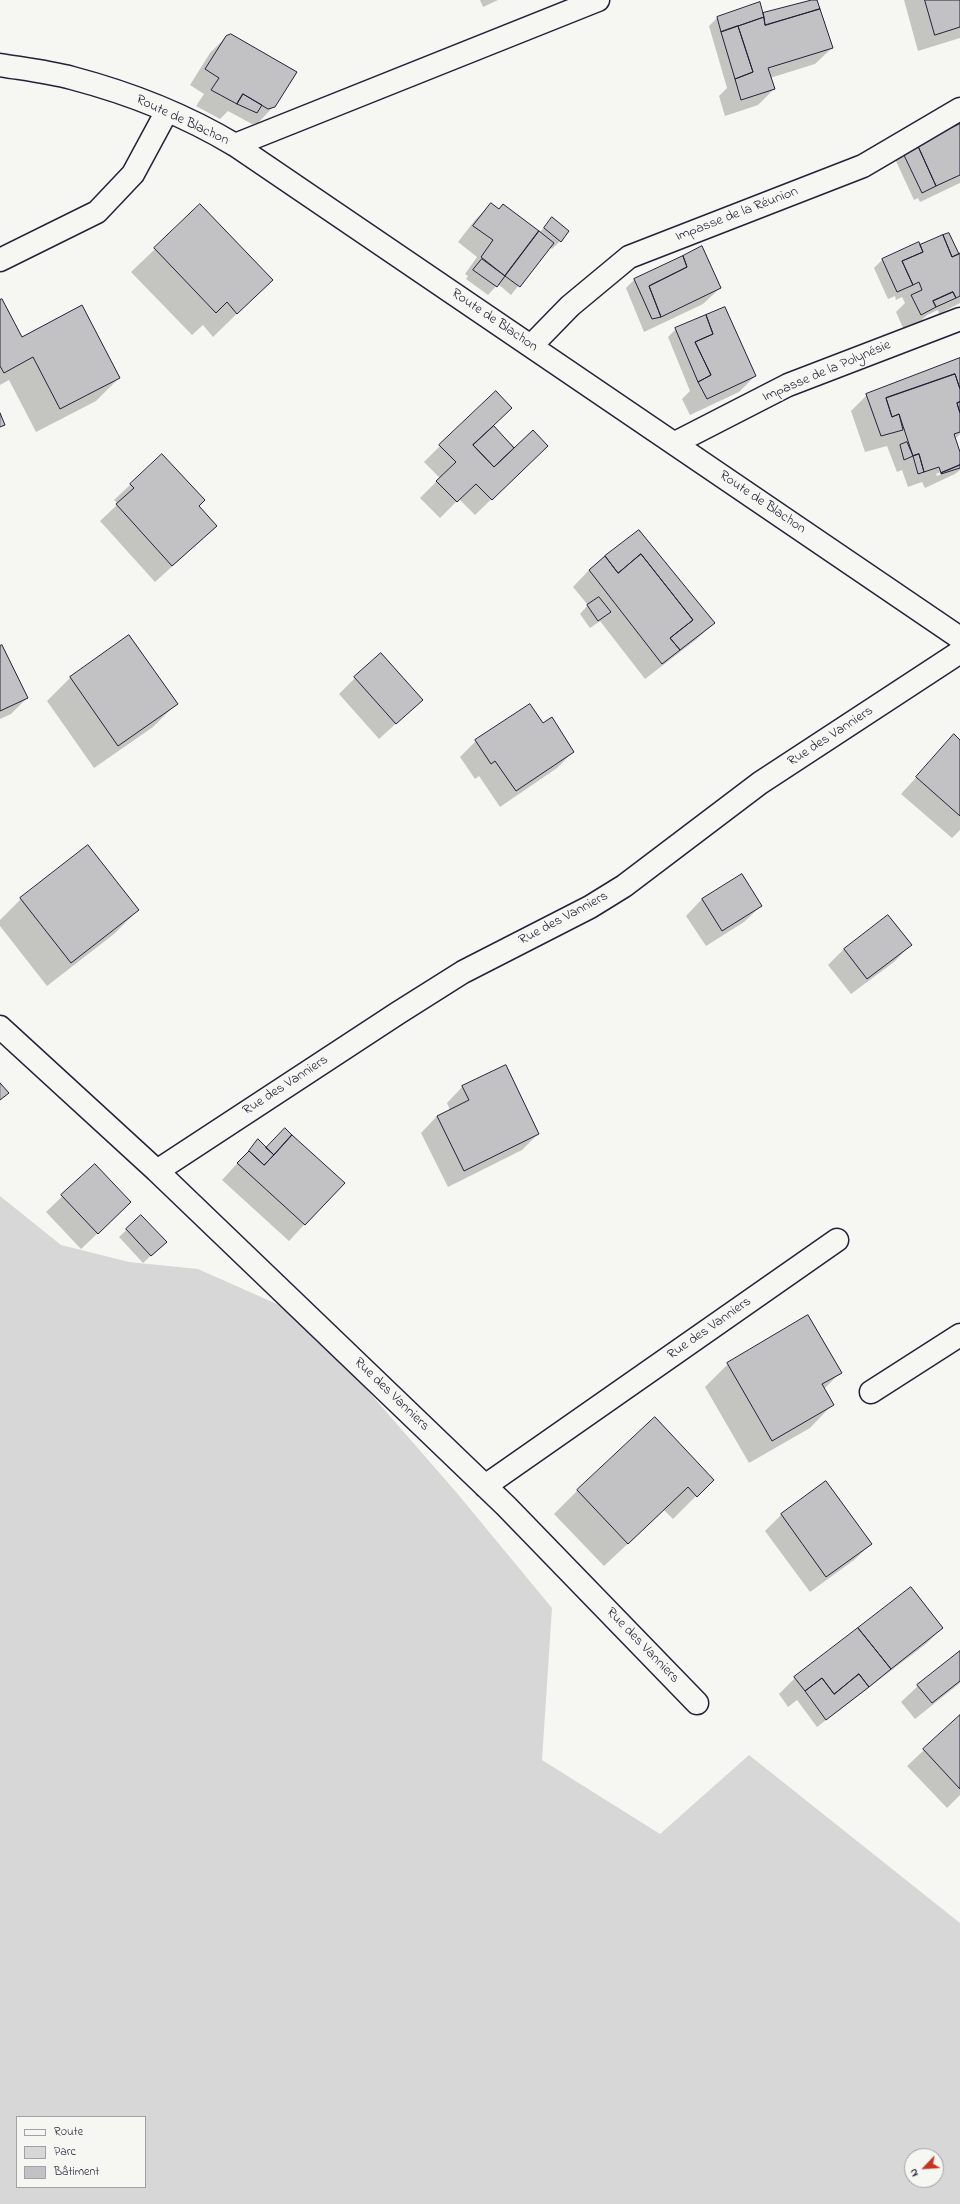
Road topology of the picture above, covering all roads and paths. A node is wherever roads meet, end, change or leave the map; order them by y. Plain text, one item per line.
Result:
1 (598, 0) edge
2 (0, 65) edge
3 (960, 110) edge
4 (167, 111) junction
5 (235, 145) junction
6 (0, 260) edge
7 (960, 319) edge
8 (532, 346) junction
9 (675, 443) junction
10 (960, 638) edge
11 (960, 652) edge
12 (0, 1027) edge
13 (157, 1171) junction
14 (837, 1240) dead end
15 (960, 1335) edge
16 (871, 1392) dead end
17 (486, 1486) junction
18 (697, 1703) dead end

1 - 5 street
2 - 4 street, Route de Blachon
3 - 8 street, Impasse de la Réunion
4 - 5 street, Route de Blachon
4 - 6 street
5 - 8 street, Route de Blachon
7 - 9 street, Impasse de la Polynésie
8 - 9 street, Route de Blachon
9 - 10 street, Route de Blachon
11 - 13 street, Rue des Vanniers
12 - 13 street, Rue des Vanniers
13 - 17 street, Rue des Vanniers
14 - 17 street, Rue des Vanniers
15 - 16 street
17 - 18 street, Rue des Vanniers

